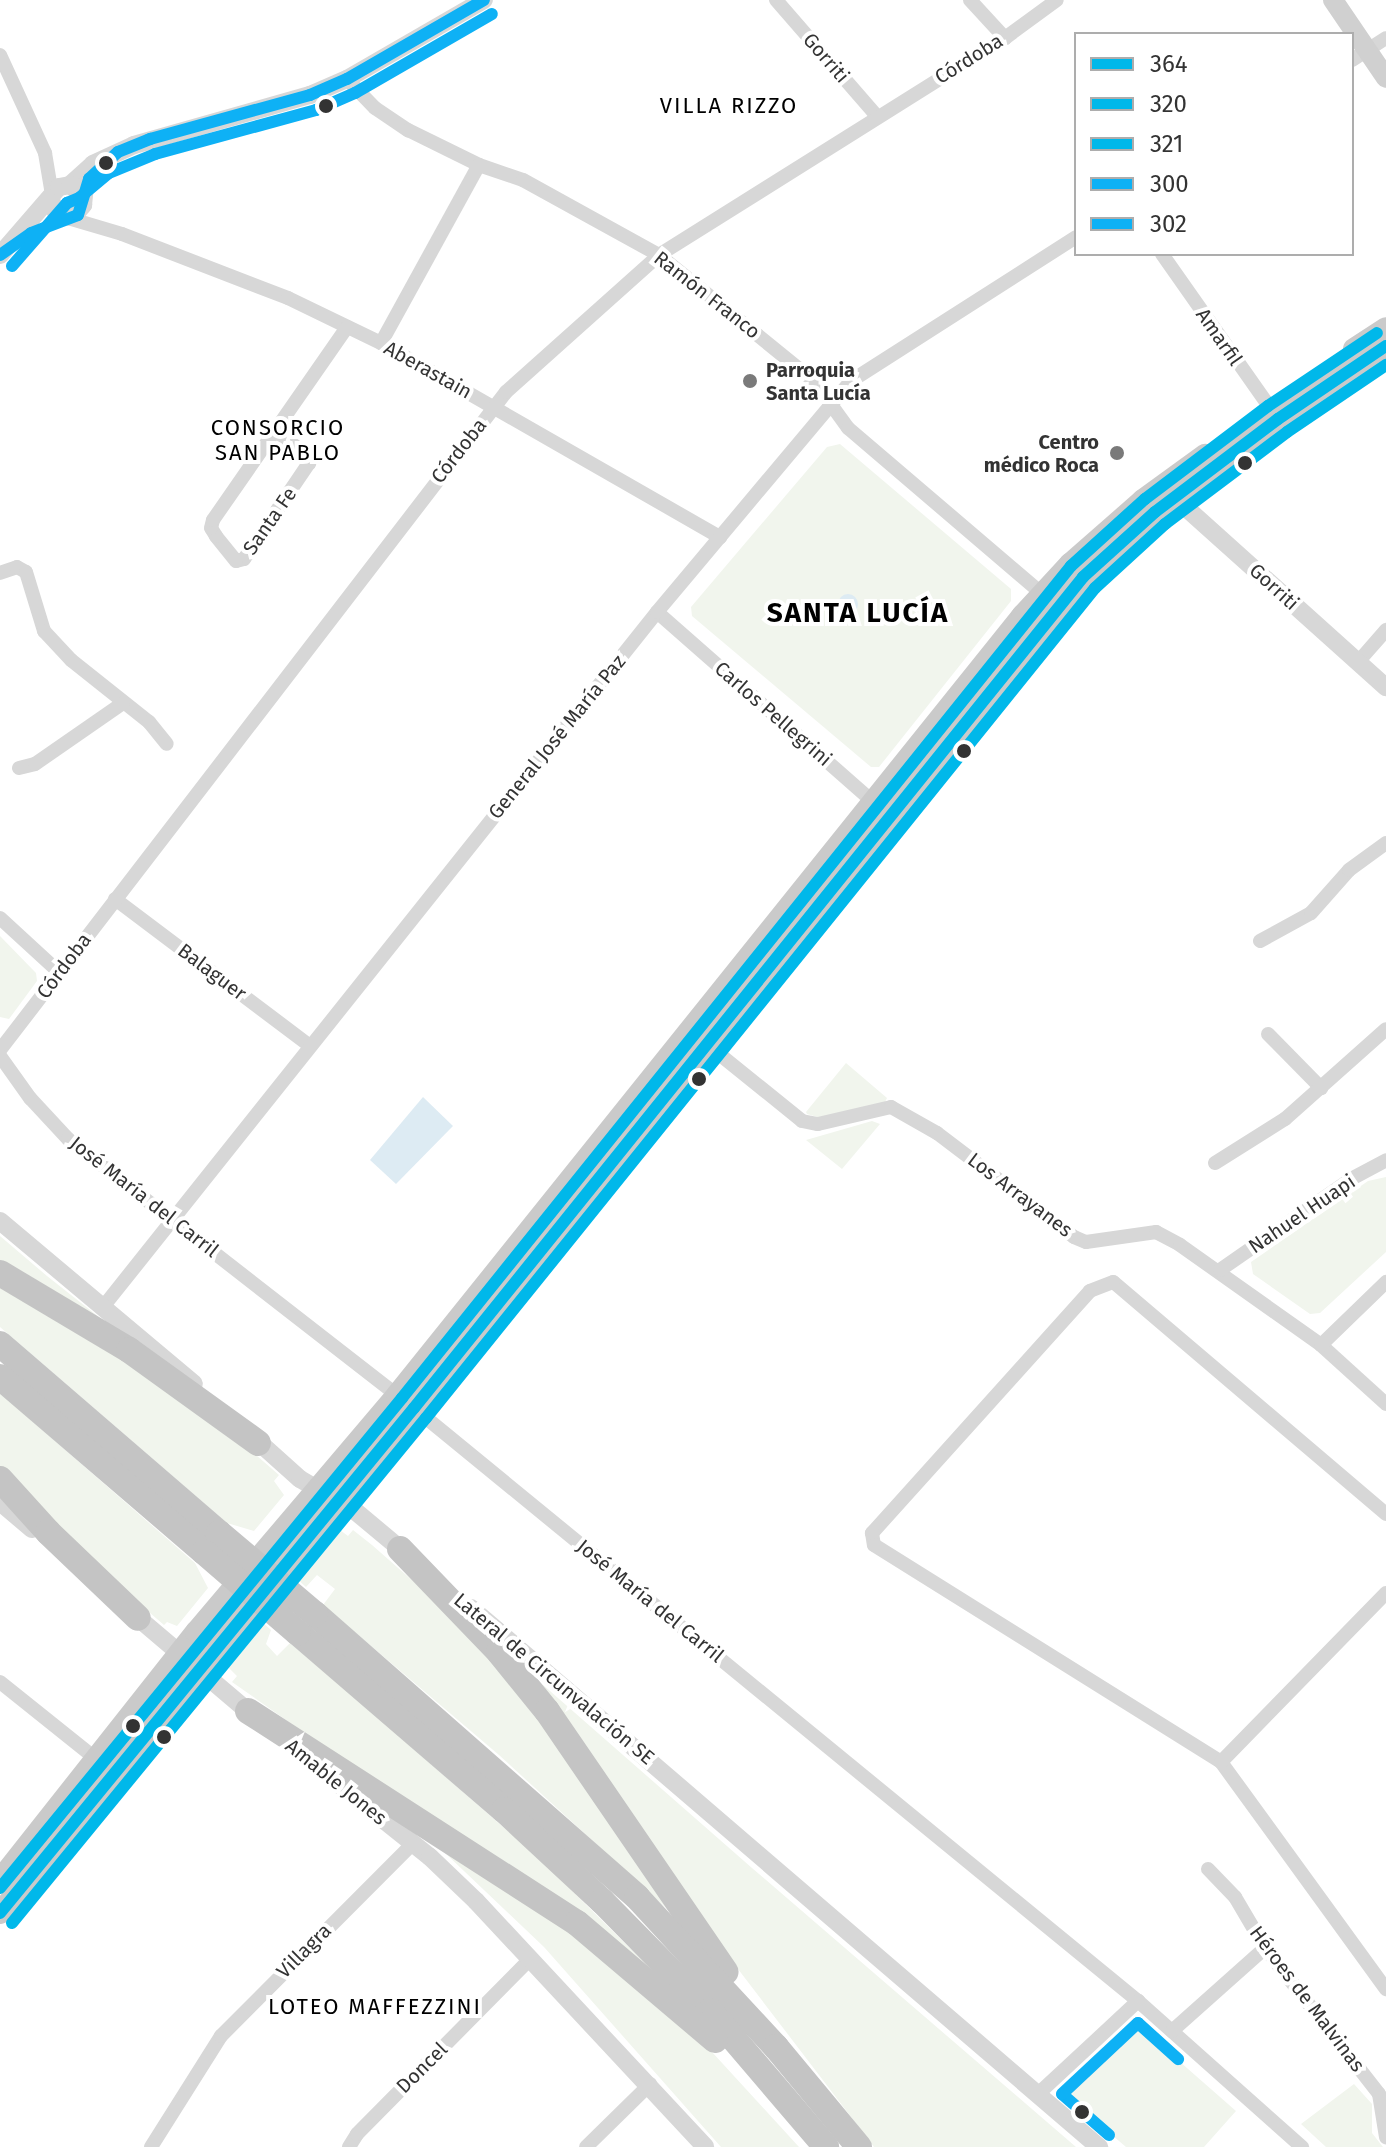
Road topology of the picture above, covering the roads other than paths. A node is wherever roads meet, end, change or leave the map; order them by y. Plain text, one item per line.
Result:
1 (484, 0) edge
2 (776, 0) edge
3 (970, 0) edge
4 (1057, 0) edge
5 (1333, 0) edge
6 (1348, 32) edge
7 (1005, 38) junction
8 (1386, 38) edge
9 (0, 55) edge
10 (1360, 56) edge
11 (1386, 78) edge
12 (347, 79) junction
13 (877, 116) junction
14 (479, 165) junction
15 (68, 193) junction
16 (66, 218) junction
17 (122, 234) junction
18 (1074, 238) edge
19 (7, 249) edge
20 (659, 255) junction
21 (1163, 256) edge
22 (347, 327) junction
23 (1386, 328) edge
24 (381, 343) junction
25 (1386, 346) edge
26 (829, 405) junction
27 (493, 407) junction
28 (1273, 414) junction
29 (276, 431) junction
30 (1168, 493) junction
31 (720, 537) junction
32 (0, 573) edge
33 (1050, 600) junction
34 (657, 612) junction
35 (1386, 630) edge
36 (1358, 662) junction
37 (1386, 687) edge
38 (123, 703) junction
39 (167, 744) dead end
40 (19, 768) dead end
41 (881, 809) junction
42 (1386, 843) edge
43 (115, 899) junction
44 (0, 918) edge
45 (1260, 941) dead end
46 (59, 972) junction
47 (1386, 1029) edge
48 (1268, 1034) dead end
49 (698, 1037) junction
50 (309, 1045) junction
51 (0, 1050) edge
52 (0, 1056) edge
53 (1321, 1088) junction
54 (1386, 1160) edge
55 (1215, 1163) dead end
56 (0, 1221) edge
57 (174, 1221) junction
58 (1220, 1270) junction
59 (0, 1273) edge
60 (1386, 1282) edge
61 (103, 1307) junction
62 (0, 1344) edge
63 (1321, 1345) junction
64 (0, 1377) edge
65 (406, 1402) junction
66 (1386, 1404) edge
67 (258, 1443) junction
68 (0, 1479) edge
69 (315, 1488) junction
70 (337, 1501) junction
71 (0, 1502) edge
72 (1386, 1514) edge
73 (212, 1542) junction
74 (400, 1549) junction
75 (1386, 1593) edge
76 (138, 1618) junction
77 (306, 1623) junction
78 (189, 1662) junction
79 (0, 1682) edge
80 (248, 1711) junction
81 (1221, 1762) junction
82 (105, 1766) junction
83 (413, 1843) junction
84 (1208, 1869) dead end
85 (0, 1880) edge
86 (0, 1913) edge
87 (1265, 1948) junction
88 (531, 1958) junction
89 (1386, 1989) edge
90 (1138, 2001) junction
91 (1172, 2031) junction
92 (650, 2084) junction
93 (1038, 2094) junction
94 (826, 2106) junction
95 (1386, 2137) edge
96 (151, 2147) edge
97 (349, 2147) edge
98 (586, 2147) edge
99 (705, 2147) edge
100 (820, 2147) edge
101 (826, 2147) edge
102 (859, 2147) edge
103 (1099, 2147) edge
104 (1302, 2147) edge

1 - 12 street
2 - 13 street, Gorriti
3 - 7 street
4 - 7 street, Córdoba
5 - 6 main road
7 - 13 street, Córdoba
8 - 10 street
9 - 15 street, Aberastain
10 - 11 main road
12 - 14 street, Ramón Franco
12 - 15 street
13 - 20 street, Córdoba
14 - 20 street, Ramón Franco
14 - 24 street
15 - 16 street
15 - 16 street
15 - 17 street, Aberastain
15 - 19 street
16 - 17 street, Aberastain
16 - 19 street
17 - 22 street, Aberastain
18 - 26 street, General José María Paz
20 - 26 street, Ramón Franco
20 - 27 street, Córdoba
21 - 28 street, Amarfil
22 - 24 street, Aberastain
22 - 29 street, Santa Fe
23 - 28 main road
24 - 27 street, Aberastain
25 - 28 main road
26 - 31 street, General José María Paz
26 - 33 street, Ramón Franco
27 - 31 street, Aberastain
27 - 43 street, Córdoba
28 - 30 main road
29 - 29 street, Santa Fe
30 - 33 main road
30 - 36 street, Gorriti
31 - 34 street, General José María Paz
32 - 38 street
33 - 41 main road
34 - 41 street, Carlos Pellegrini
34 - 50 street, General José María Paz
35 - 36 street
36 - 37 street, Gorriti
38 - 39 street
38 - 40 street
41 - 49 main road
42 - 45 street
43 - 46 street, Córdoba
43 - 50 street, Balaguer
44 - 46 street
46 - 51 street, Córdoba
47 - 53 street
48 - 53 street
49 - 58 street, Los Arrayanes
49 - 65 main road
50 - 57 street, General José María Paz
52 - 57 street, José María del Carril
53 - 55 street
54 - 58 street, Nahuel Huapi
56 - 61 street, Lateral de Circunvalación SE
57 - 61 street, General José María Paz
57 - 65 street, José María del Carril
58 - 63 street, Los Arrayanes
59 - 67 highway
60 - 63 street
61 - 67 street, Lateral de Circunvalación SE
62 - 73 highway
63 - 66 street, Los Arrayanes
64 - 73 highway
65 - 69 main road
65 - 70 main road
65 - 90 street, José María del Carril
67 - 69 street, Lateral de Circunvalación SE
68 - 76 highway
69 - 70 street, Lateral de Circunvalación SE
69 - 78 main road
70 - 74 street, Lateral de Circunvalación SE
70 - 78 main road
71 - 76 street, Amable Jones
72 - 81 street
73 - 77 highway, bridge
74 - 93 street, Lateral de Circunvalación SE
74 - 94 highway
75 - 81 street
76 - 78 street, Amable Jones
77 - 94 highway
77 - 101 highway
78 - 80 street, Amable Jones
78 - 82 main road
79 - 82 street
80 - 83 street, Amable Jones
80 - 100 highway
81 - 89 street
82 - 85 main road
82 - 86 main road
83 - 88 street, Amable Jones
83 - 96 street, Villagra
84 - 87 street, Héroes de Malvinas
87 - 91 street
87 - 95 street, Héroes de Malvinas
88 - 92 street, Amable Jones
88 - 97 street, Doncel
90 - 91 street, José María del Carril
90 - 93 street
91 - 104 street, José María del Carril
92 - 98 street
92 - 99 street, Amable Jones
93 - 103 street, Lateral de Circunvalación SE
94 - 102 highway

